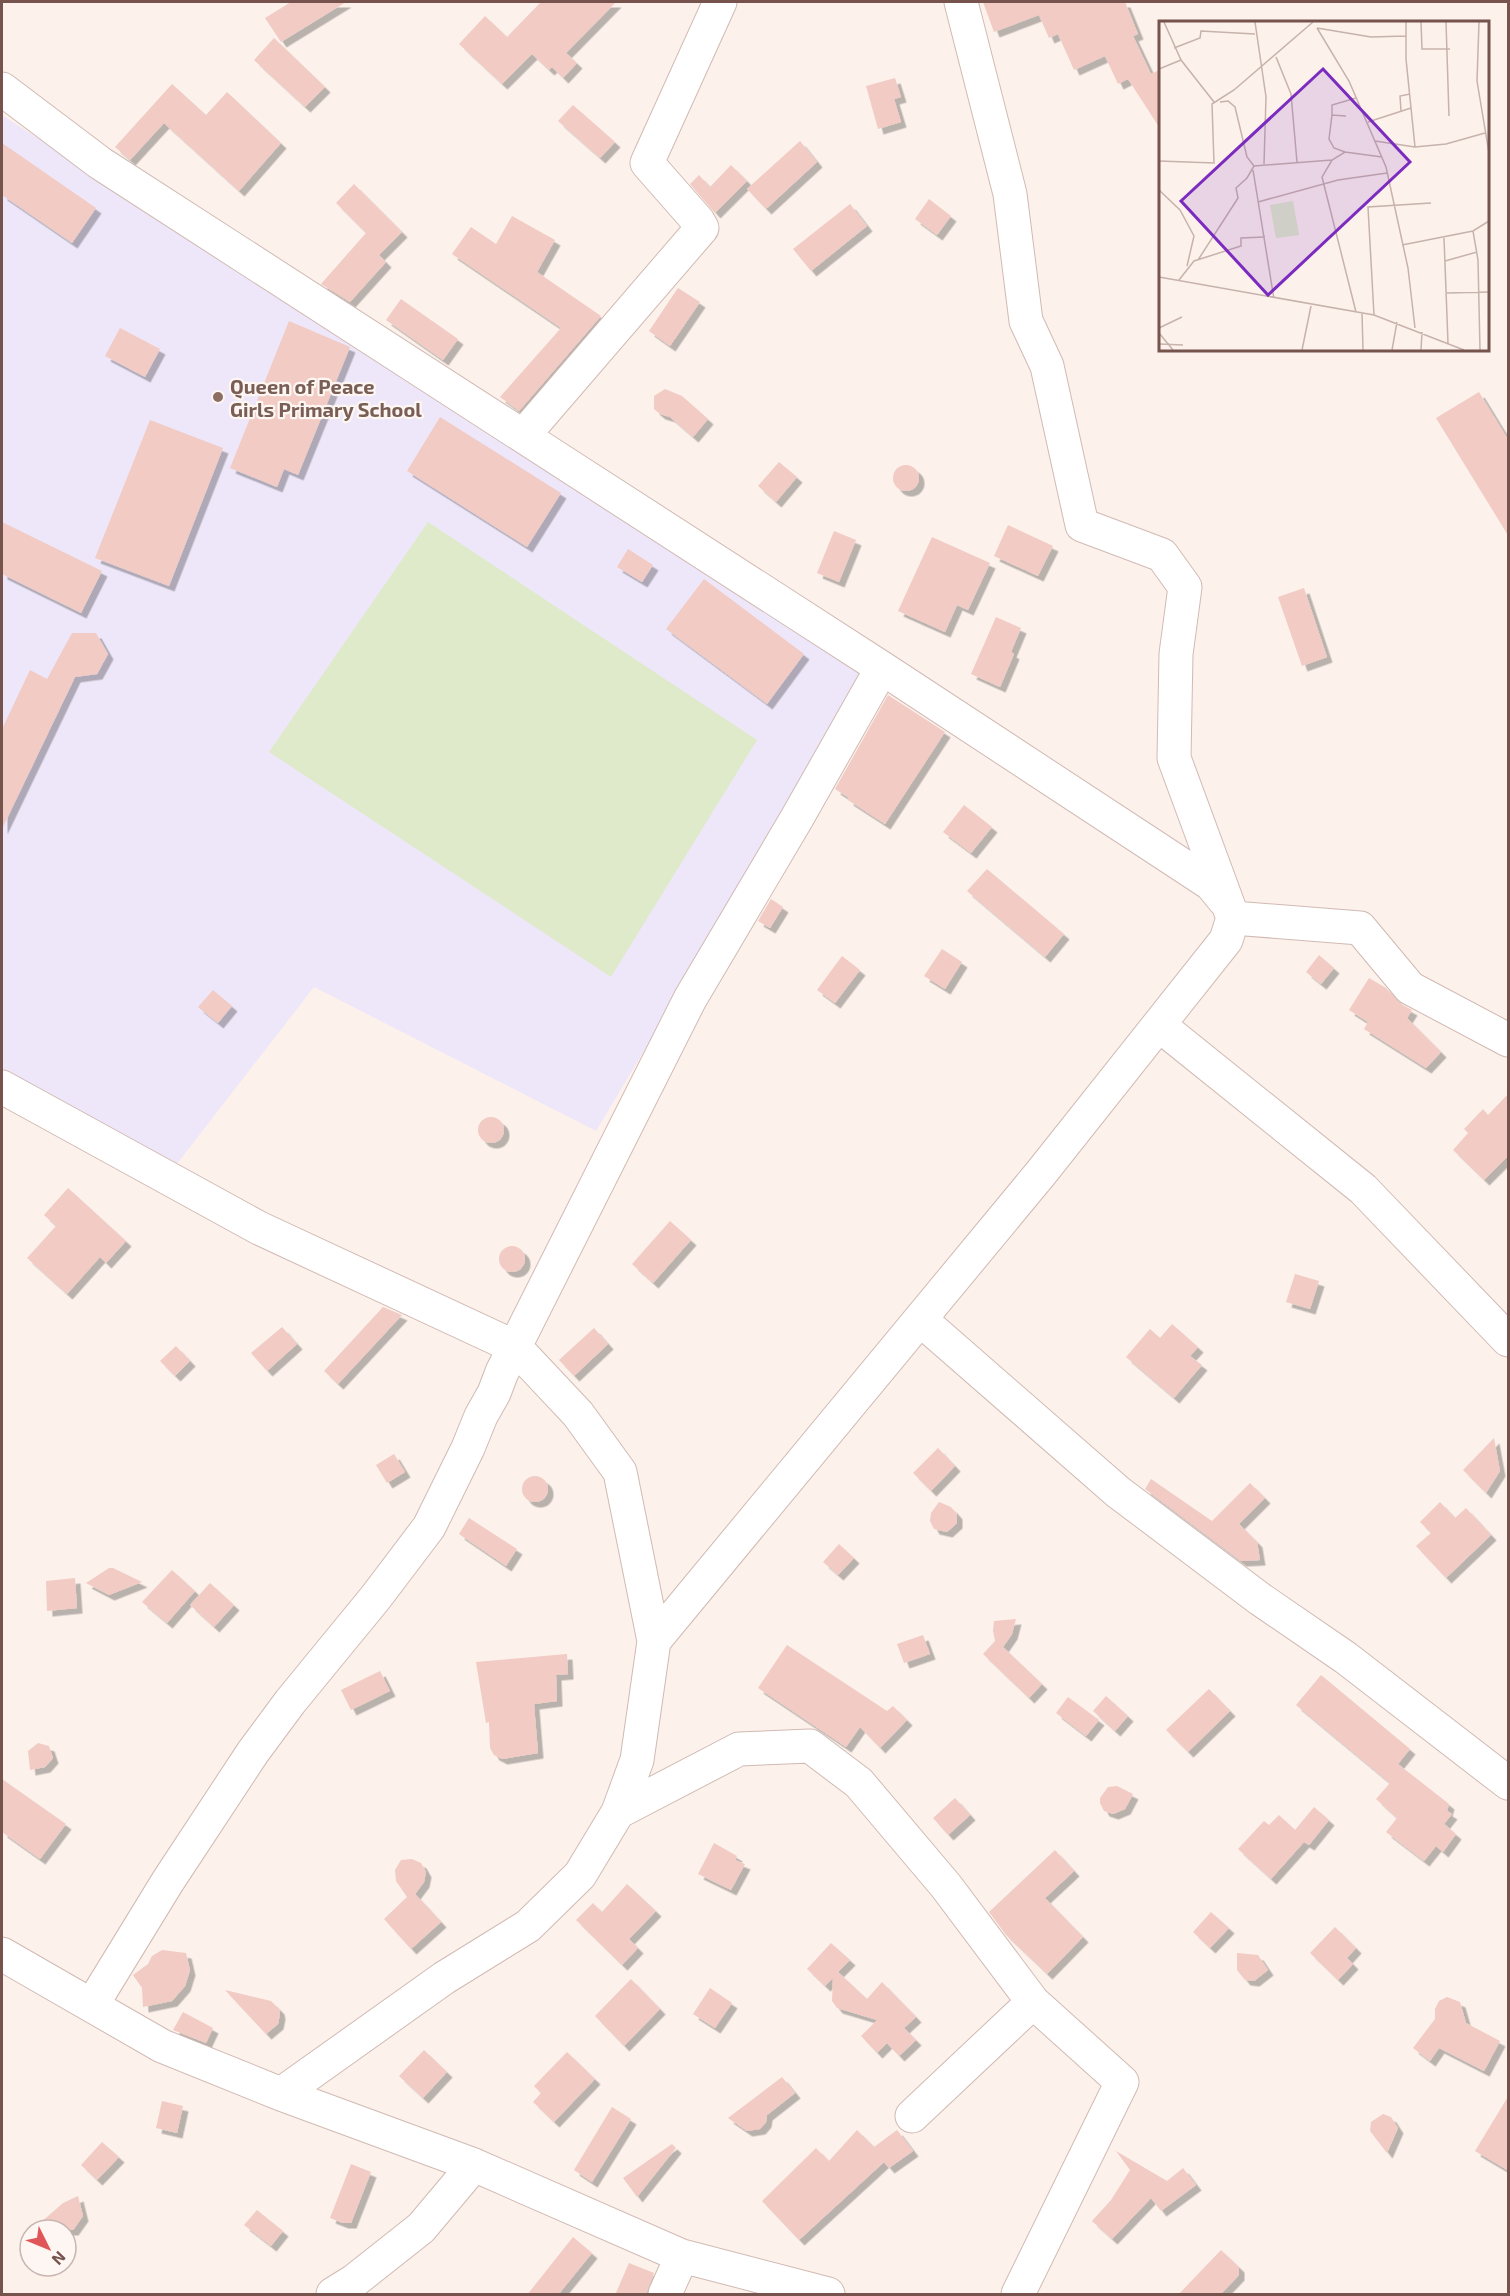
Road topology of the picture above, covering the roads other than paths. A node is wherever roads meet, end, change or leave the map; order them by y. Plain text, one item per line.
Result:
1 (720, 2) edge
2 (962, 2) edge
3 (2, 89) edge
4 (523, 436) junction
5 (882, 668) junction
6 (1229, 909) junction
7 (1159, 1025) junction
8 (1509, 1040) edge
9 (2, 1087) edge
10 (921, 1320) junction
11 (1509, 1340) edge
12 (515, 1347) junction
13 (654, 1641) junction
14 (1509, 1783) edge
15 (618, 1812) junction
16 (2, 1954) edge
17 (1033, 2002) junction
18 (92, 2005) junction
19 (281, 2094) junction
20 (912, 2116) dead end
21 (474, 2165) junction
22 (682, 2256) junction
23 (333, 2295) edge
24 (665, 2295) edge
25 (828, 2295) edge
26 (1018, 2295) edge

1 - 4 street
2 - 6 street
3 - 4 street
4 - 5 street
5 - 6 street
5 - 12 street
6 - 7 street
6 - 8 street
7 - 10 street
7 - 11 street
9 - 12 street
10 - 13 street
10 - 14 street
12 - 13 street
12 - 18 street
13 - 15 street
15 - 17 street
15 - 19 street
16 - 18 street
17 - 20 street
17 - 26 street
18 - 19 street
19 - 21 street
21 - 22 street
21 - 23 street
22 - 24 street
22 - 25 street

